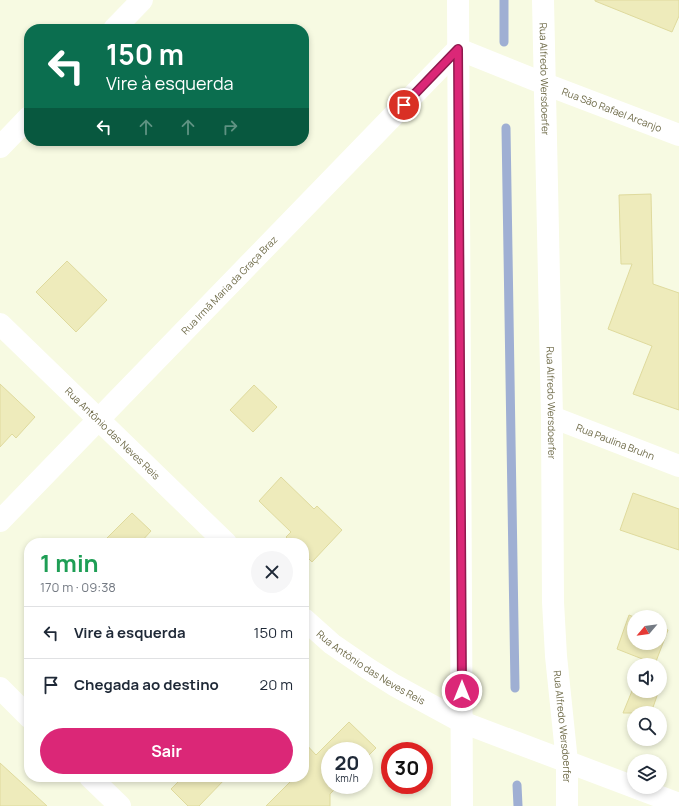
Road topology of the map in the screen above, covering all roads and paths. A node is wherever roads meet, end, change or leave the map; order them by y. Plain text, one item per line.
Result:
1 (142, 0) edge
2 (458, 0) edge
3 (543, 0) edge
4 (119, 24) edge
5 (458, 49) junction
6 (545, 84) junction
7 (24, 122) edge
8 (679, 135) edge
9 (0, 147) edge
10 (0, 324) edge
11 (552, 417) junction
12 (98, 420) junction
13 (679, 466) edge
14 (0, 521) edge
15 (221, 538) edge
16 (309, 623) edge
17 (0, 688) edge
18 (24, 711) edge
19 (462, 722) junction
20 (567, 762) junction
21 (95, 782) edge
22 (679, 804) edge
23 (120, 806) edge
24 (462, 806) edge
25 (567, 806) edge

1 - 4 street
2 - 5 street
3 - 6 street, Rua Alfredo Wersdoerfer
5 - 6 street, Rua São Rafael Arcanjo
5 - 12 street, Rua Irmã Maria da Graça Braz
5 - 19 street
6 - 8 street, Rua São Rafael Arcanjo
6 - 11 street, Rua Alfredo Wersdoerfer
7 - 9 street
10 - 12 street, Rua Antônio das Neves Reis
11 - 13 street, Rua Paulina Bruhn
11 - 20 street, Rua Alfredo Wersdoerfer
12 - 14 street, Rua Irmã Maria da Graça Braz
12 - 15 street, Rua Antônio das Neves Reis
16 - 19 street, Rua Antônio das Neves Reis
17 - 18 street
19 - 20 street, Rua Antônio das Neves Reis
19 - 24 street
20 - 22 street, Rua Antônio das Neves Reis
20 - 25 street, Rua Alfredo Wersdoerfer
21 - 23 street

